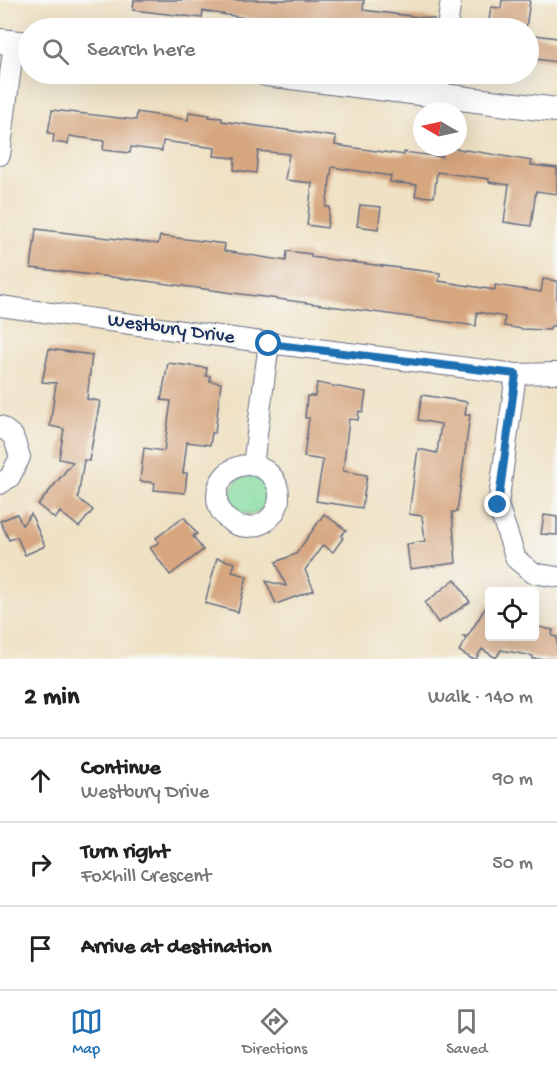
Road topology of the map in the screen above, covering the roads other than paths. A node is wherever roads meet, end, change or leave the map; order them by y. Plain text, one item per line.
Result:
1 (451, 0) edge
2 (448, 18) edge
3 (14, 42) edge
4 (440, 84) edge
5 (557, 110) edge
6 (0, 155) edge
7 (0, 306) edge
8 (269, 344) junction
9 (557, 373) edge
10 (516, 374) junction
11 (0, 426) edge
12 (253, 465) dead end
13 (0, 484) edge
14 (557, 577) edge

1 - 2 street
3 - 6 street
4 - 5 street
7 - 8 street, Westbury Drive
8 - 10 street, Westbury Drive
8 - 12 street
9 - 10 street, Westbury Drive
10 - 14 street
11 - 13 street

